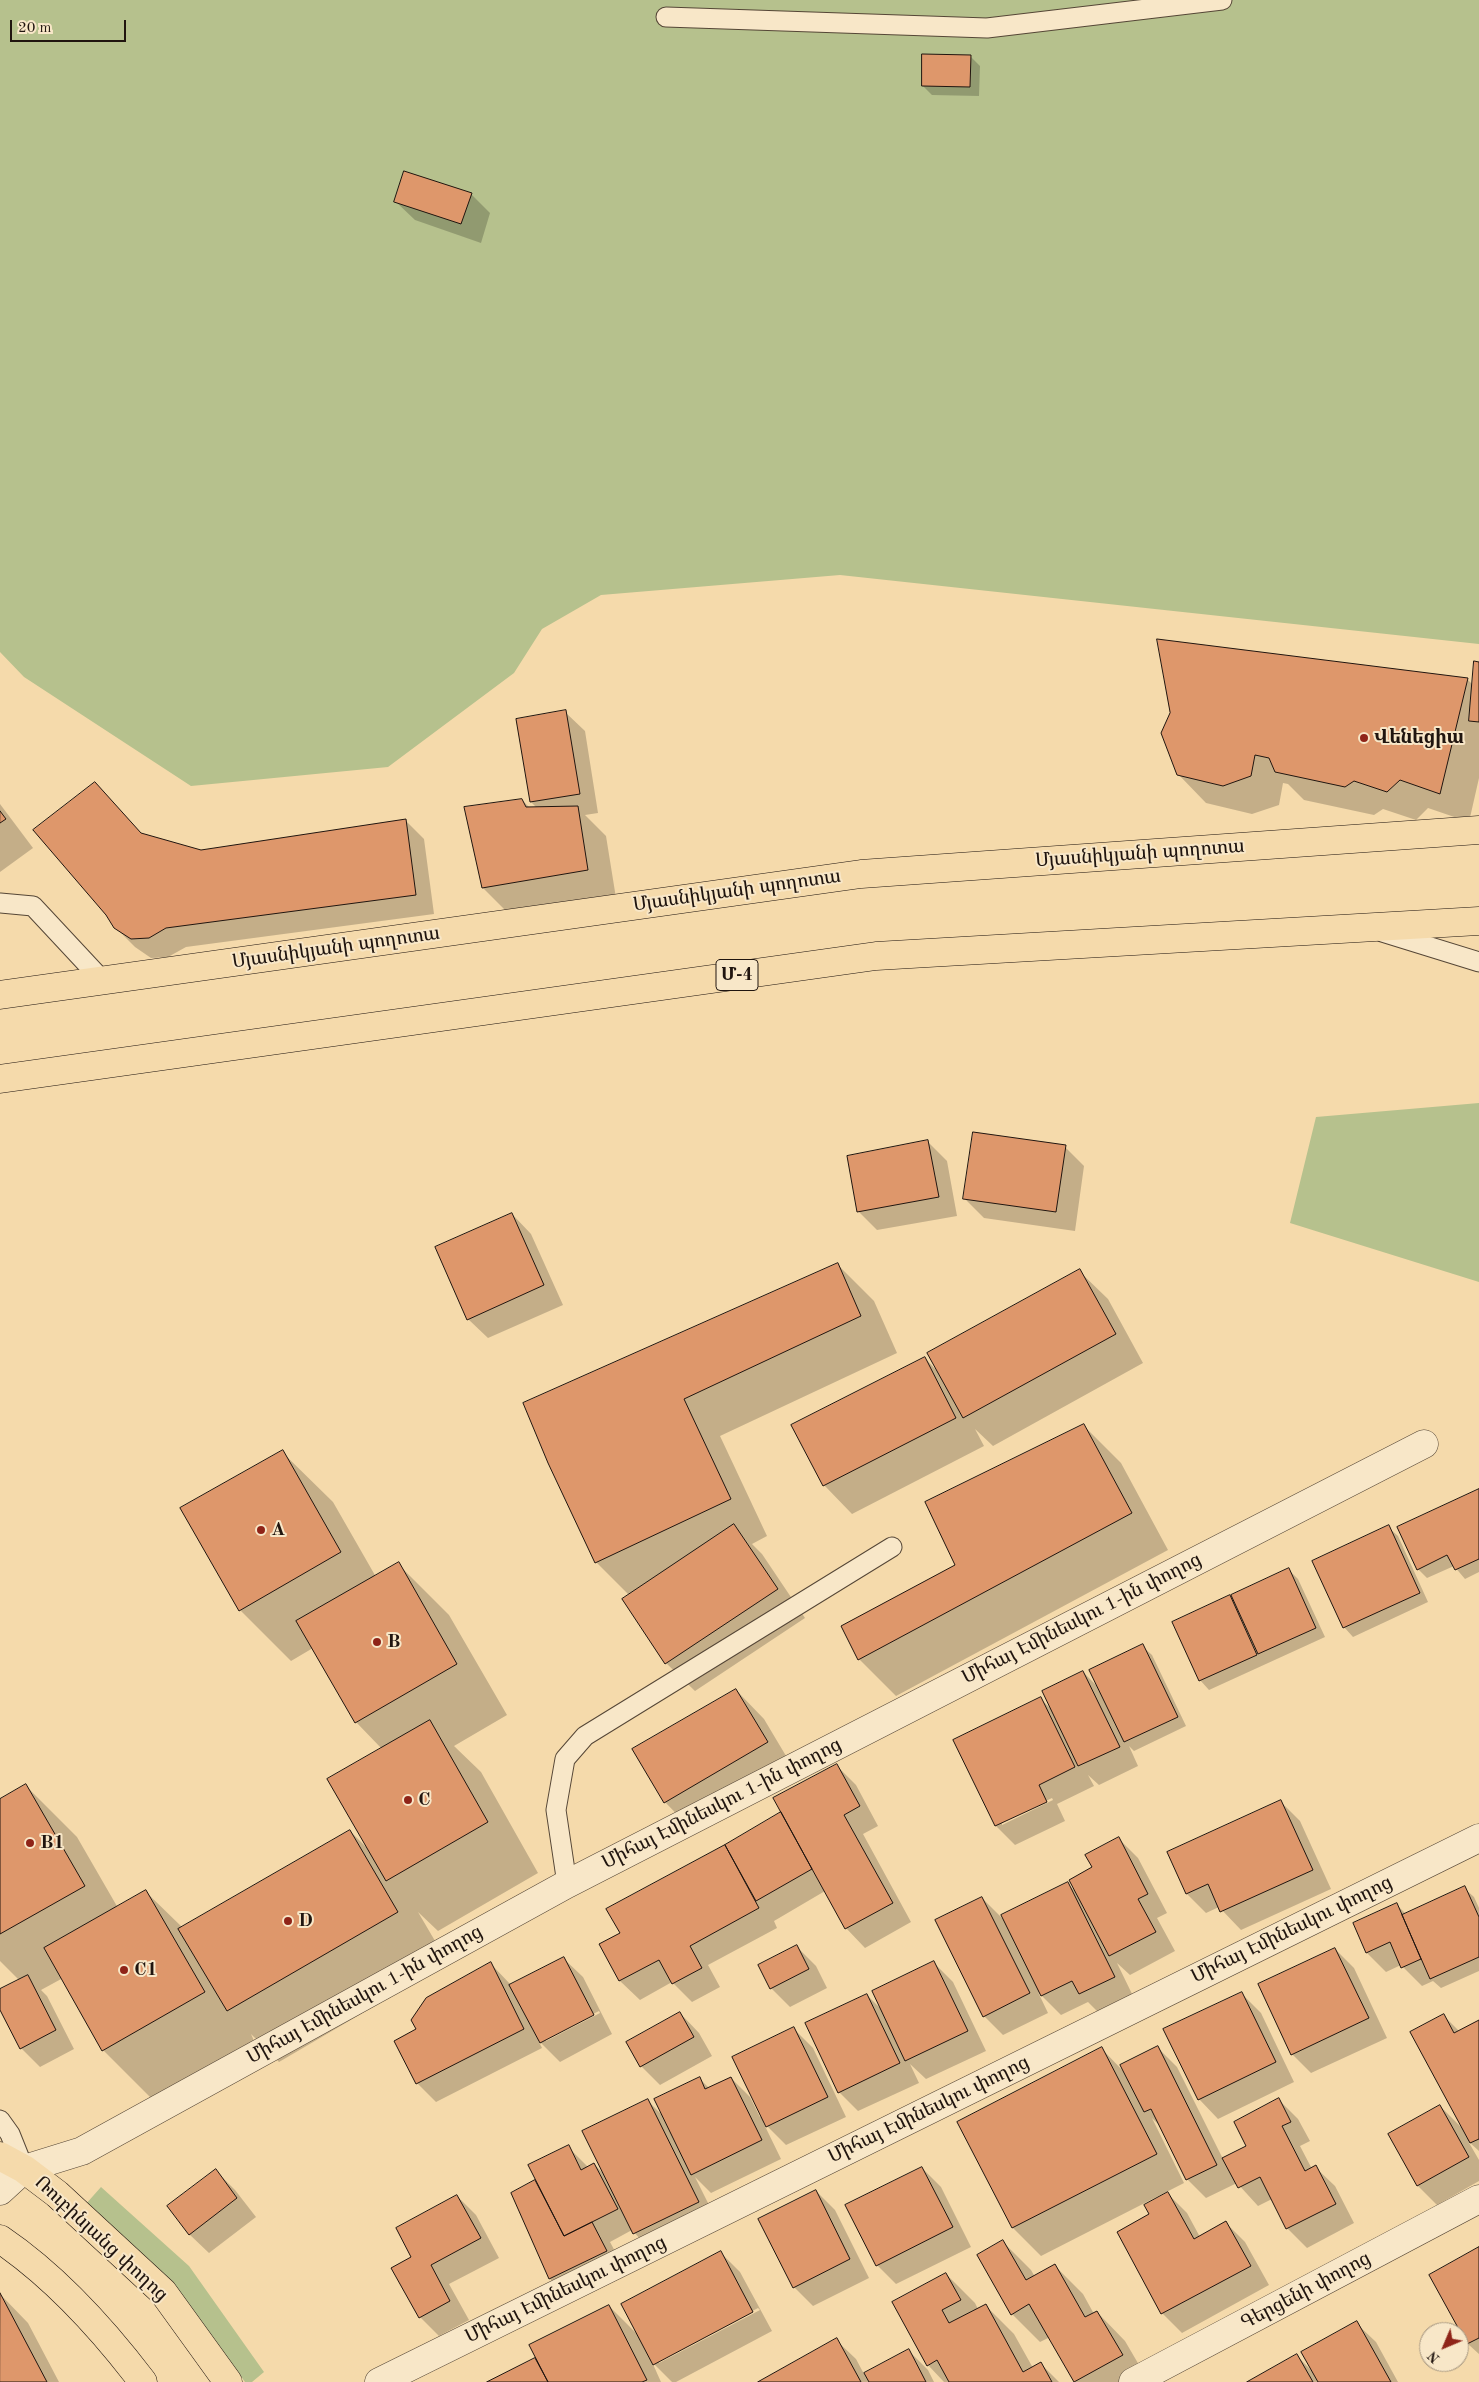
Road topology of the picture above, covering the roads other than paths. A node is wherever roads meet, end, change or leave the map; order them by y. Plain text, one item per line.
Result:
1 (1222, 0) edge
2 (666, 17) dead end
3 (1479, 830) edge
4 (0, 903) edge
5 (1479, 921) edge
6 (1369, 928) junction
7 (1479, 962) edge
8 (102, 980) junction
9 (0, 995) edge
10 (0, 1079) edge
11 (1424, 1444) dead end
12 (892, 1548) dead end
13 (1479, 1838) edge
14 (567, 1884) junction
15 (0, 2120) edge
16 (0, 2156) edge
17 (24, 2169) junction
18 (0, 2191) edge
19 (1479, 2200) edge
20 (0, 2239) edge
21 (143, 2382) edge
22 (228, 2382) edge
23 (379, 2382) edge
24 (1133, 2382) edge

1 - 2 lane
3 - 8 main road, Մյասնիկյանի պողոտա
4 - 8 lane
5 - 6 main road, Մ-4
6 - 7 lane
6 - 10 main road, Մ-4
8 - 9 main road, Մյասնիկյանի պողոտա
11 - 14 street, Միհայ Էմինեսկու 1-ին փողոց
12 - 14 lane
13 - 23 street, Միհայ Էմինեսկու փողոց
14 - 17 street, Միհայ Էմինեսկու 1-ին փողոց
15 - 17 lane
16 - 17 main road, Ռուբինյանց փողոց
17 - 18 street
17 - 22 main road, Ռուբինյանց փողոց
19 - 24 street, Գերցենի փողոց
20 - 21 main road

